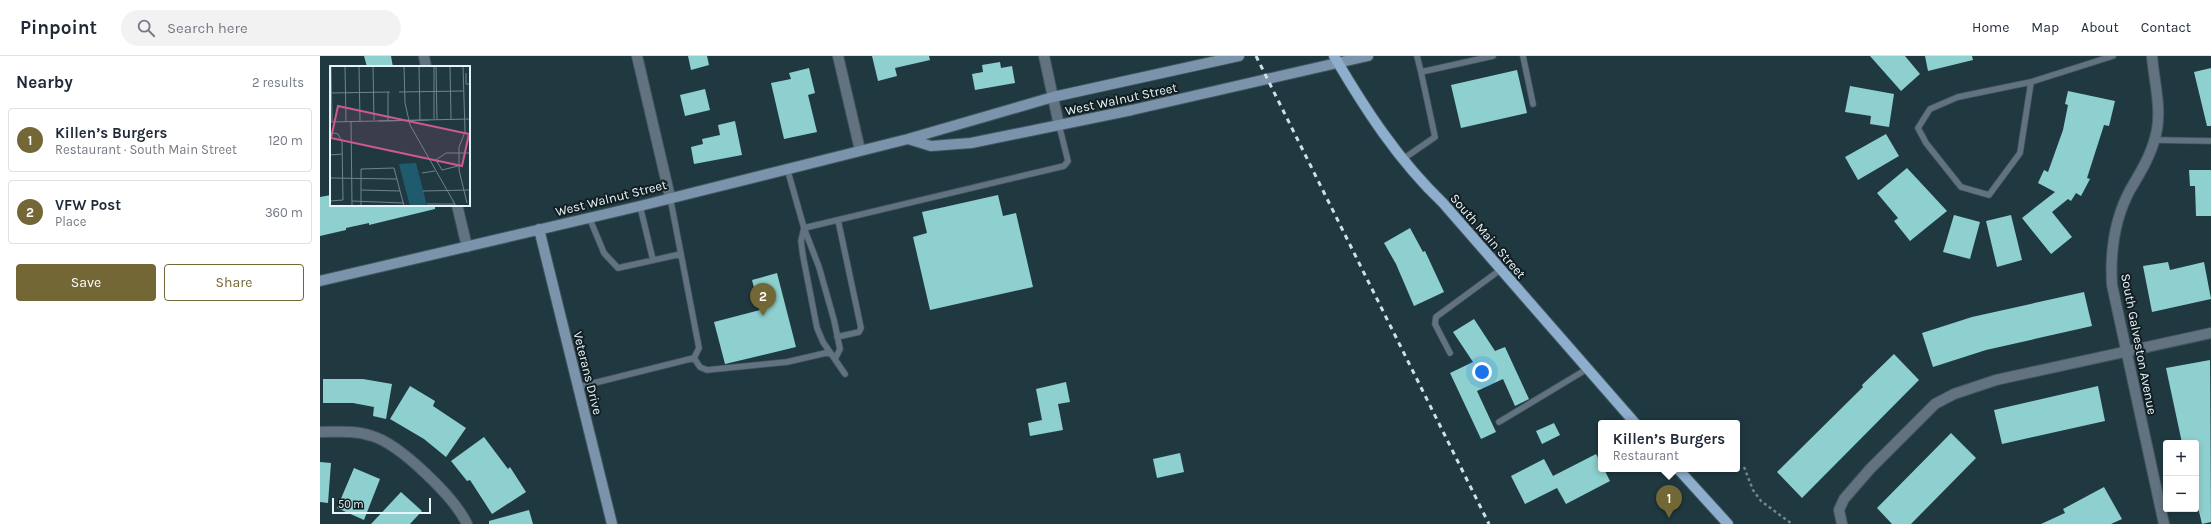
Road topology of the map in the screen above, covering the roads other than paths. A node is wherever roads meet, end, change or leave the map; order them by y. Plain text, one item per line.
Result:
1 (424, 56) edge
2 (637, 56) edge
3 (838, 56) edge
4 (1044, 56) edge
5 (1239, 56) edge
6 (1368, 56) edge
7 (1417, 56) edge
8 (1493, 56) edge
9 (1523, 56) edge
10 (2113, 56) edge
11 (2152, 56) edge
12 (1336, 60) edge
13 (426, 66) edge
14 (1421, 72) junction
15 (2031, 82) junction
16 (1053, 97) junction
17 (1533, 104) dead end
18 (1059, 126) junction
19 (908, 139) junction
20 (2155, 140) junction
21 (2211, 141) edge
22 (860, 150) junction
23 (1403, 159) junction
24 (787, 168) junction
25 (670, 197) junction
26 (457, 206) edge
27 (640, 206) junction
28 (589, 217) junction
29 (838, 220) junction
30 (804, 228) junction
31 (539, 229) junction
32 (467, 247) junction
33 (681, 254) junction
34 (654, 260) junction
35 (1500, 270) junction
36 (320, 280) edge
37 (2211, 333) edge
38 (837, 337) junction
39 (830, 352) junction
40 (1450, 353) dead end
41 (2127, 353) junction
42 (694, 358) junction
43 (835, 359) junction
44 (1587, 369) junction
45 (845, 374) dead end
46 (578, 387) junction
47 (1632, 420) edge
48 (1499, 422) dead end
49 (320, 432) edge
50 (1681, 472) edge
51 (467, 524) edge
52 (612, 524) edge
53 (1728, 524) edge
54 (1842, 524) edge
55 (2164, 524) edge

1 - 13 street
2 - 25 street
3 - 22 street
4 - 16 street
5 - 16 street, West Walnut Street
6 - 12 street, West Walnut Street
7 - 14 lane
8 - 14 lane
9 - 17 lane
10 - 15 lane
11 - 20 street, South Galveston Avenue
12 - 18 street, West Walnut Street
12 - 23 main road, South Main Street
14 - 23 lane
15 - 15 lane
16 - 18 street
16 - 19 street, West Walnut Street
18 - 19 street, West Walnut Street
18 - 29 lane
19 - 22 street, West Walnut Street
20 - 21 lane
20 - 41 street, South Galveston Avenue
22 - 24 street, West Walnut Street
23 - 35 main road, South Main Street
24 - 25 street, West Walnut Street
24 - 30 lane
25 - 27 street, West Walnut Street
25 - 33 lane
26 - 32 street
27 - 28 street, West Walnut Street
27 - 34 lane
28 - 31 street, West Walnut Street
28 - 34 lane
29 - 30 lane
29 - 38 lane
30 - 38 lane
30 - 39 lane
31 - 32 street, West Walnut Street
31 - 46 street, Veterans Drive
32 - 36 street, West Walnut Street
33 - 34 lane
33 - 42 lane
35 - 40 lane
35 - 44 main road, South Main Street
37 - 41 street
38 - 43 lane
39 - 42 lane
39 - 43 lane
41 - 54 street
41 - 55 street, South Galveston Avenue
42 - 46 lane
43 - 45 lane
44 - 47 main road, South Main Street
44 - 48 lane
46 - 52 street, Veterans Drive
49 - 51 street
50 - 53 main road

